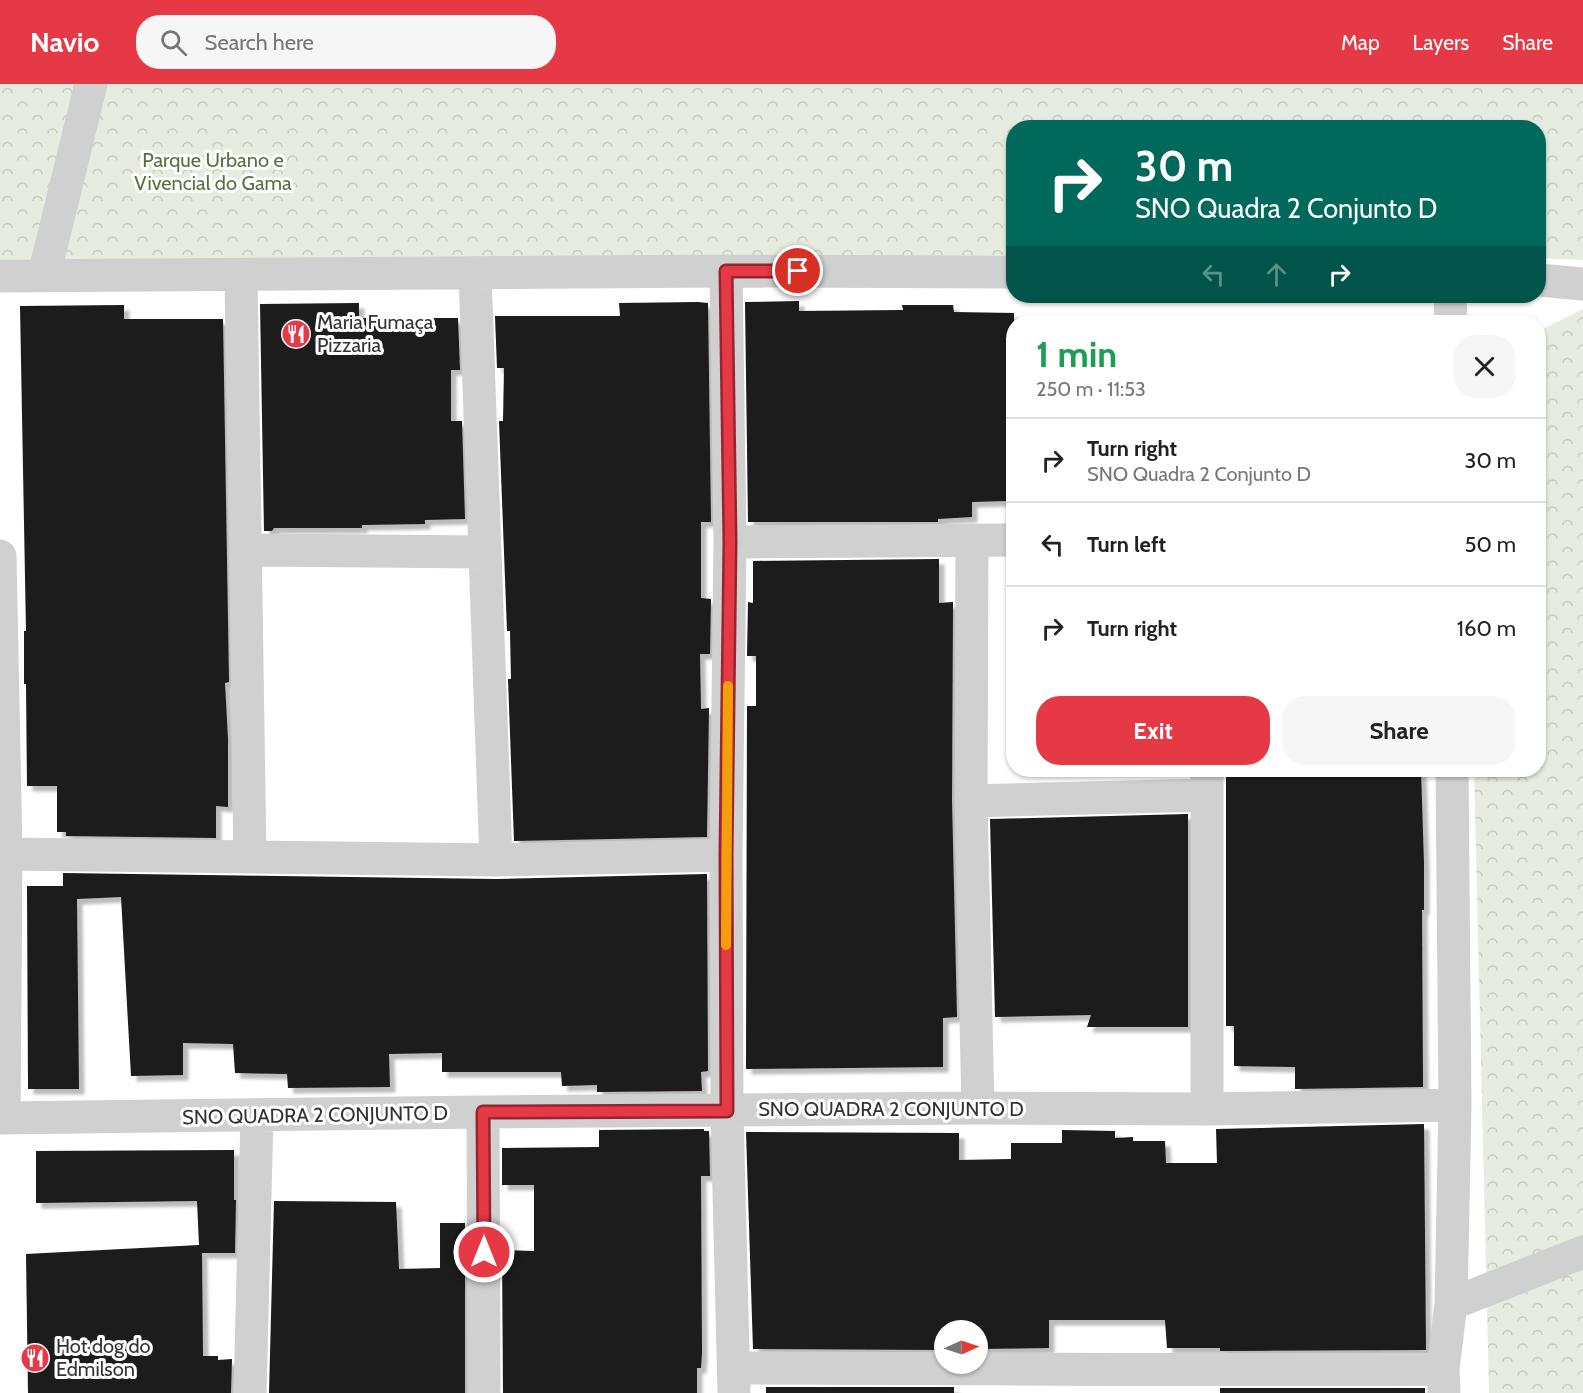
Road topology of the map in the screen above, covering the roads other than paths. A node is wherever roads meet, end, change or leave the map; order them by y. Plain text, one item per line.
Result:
1 (91, 84) edge
2 (726, 271) junction
3 (1006, 272) edge
4 (475, 274) junction
5 (44, 275) junction
6 (0, 276) edge
7 (241, 276) junction
8 (1546, 281) edge
9 (1583, 284) edge
10 (1006, 540) edge
11 (972, 541) junction
12 (730, 542) junction
13 (245, 550) junction
14 (484, 552) junction
15 (0, 556) edge
16 (1452, 777) edge
17 (1207, 782) edge
18 (971, 801) junction
19 (6, 854) junction
20 (726, 855) junction
21 (250, 857) junction
22 (496, 860) junction
23 (1455, 1105) junction
24 (978, 1108) junction
25 (1207, 1109) junction
26 (727, 1111) junction
27 (483, 1112) junction
28 (257, 1116) junction
29 (2, 1118) edge
30 (1583, 1252) edge
31 (1451, 1304) junction
32 (734, 1381) edge
33 (979, 1381) edge
34 (1444, 1381) edge
35 (1204, 1382) edge
36 (250, 1393) edge
37 (484, 1393) edge

1 - 5 street
2 - 3 street
2 - 4 street
2 - 12 street
4 - 7 street
4 - 14 street
5 - 6 street
5 - 7 street
7 - 13 street
8 - 9 street
10 - 11 street
11 - 12 street
11 - 18 street
12 - 20 street
13 - 14 street
13 - 21 street
14 - 22 street
15 - 19 street
16 - 23 street
17 - 18 street
17 - 25 street
18 - 24 street
19 - 21 street
19 - 29 street
20 - 22 street
20 - 26 street
21 - 22 street
23 - 25 street, SNO QUADRA 2 CONJUNTO D
23 - 31 street
24 - 25 street, SNO QUADRA 2 CONJUNTO D
24 - 26 street, SNO QUADRA 2 CONJUNTO D
26 - 27 street, SNO QUADRA 2 CONJUNTO D
26 - 32 street
27 - 28 street, SNO QUADRA 2 CONJUNTO D
27 - 37 street
28 - 29 street, SNO QUADRA 2 CONJUNTO D
28 - 36 street
30 - 31 street
31 - 34 street
32 - 33 street
33 - 35 street
34 - 35 street

